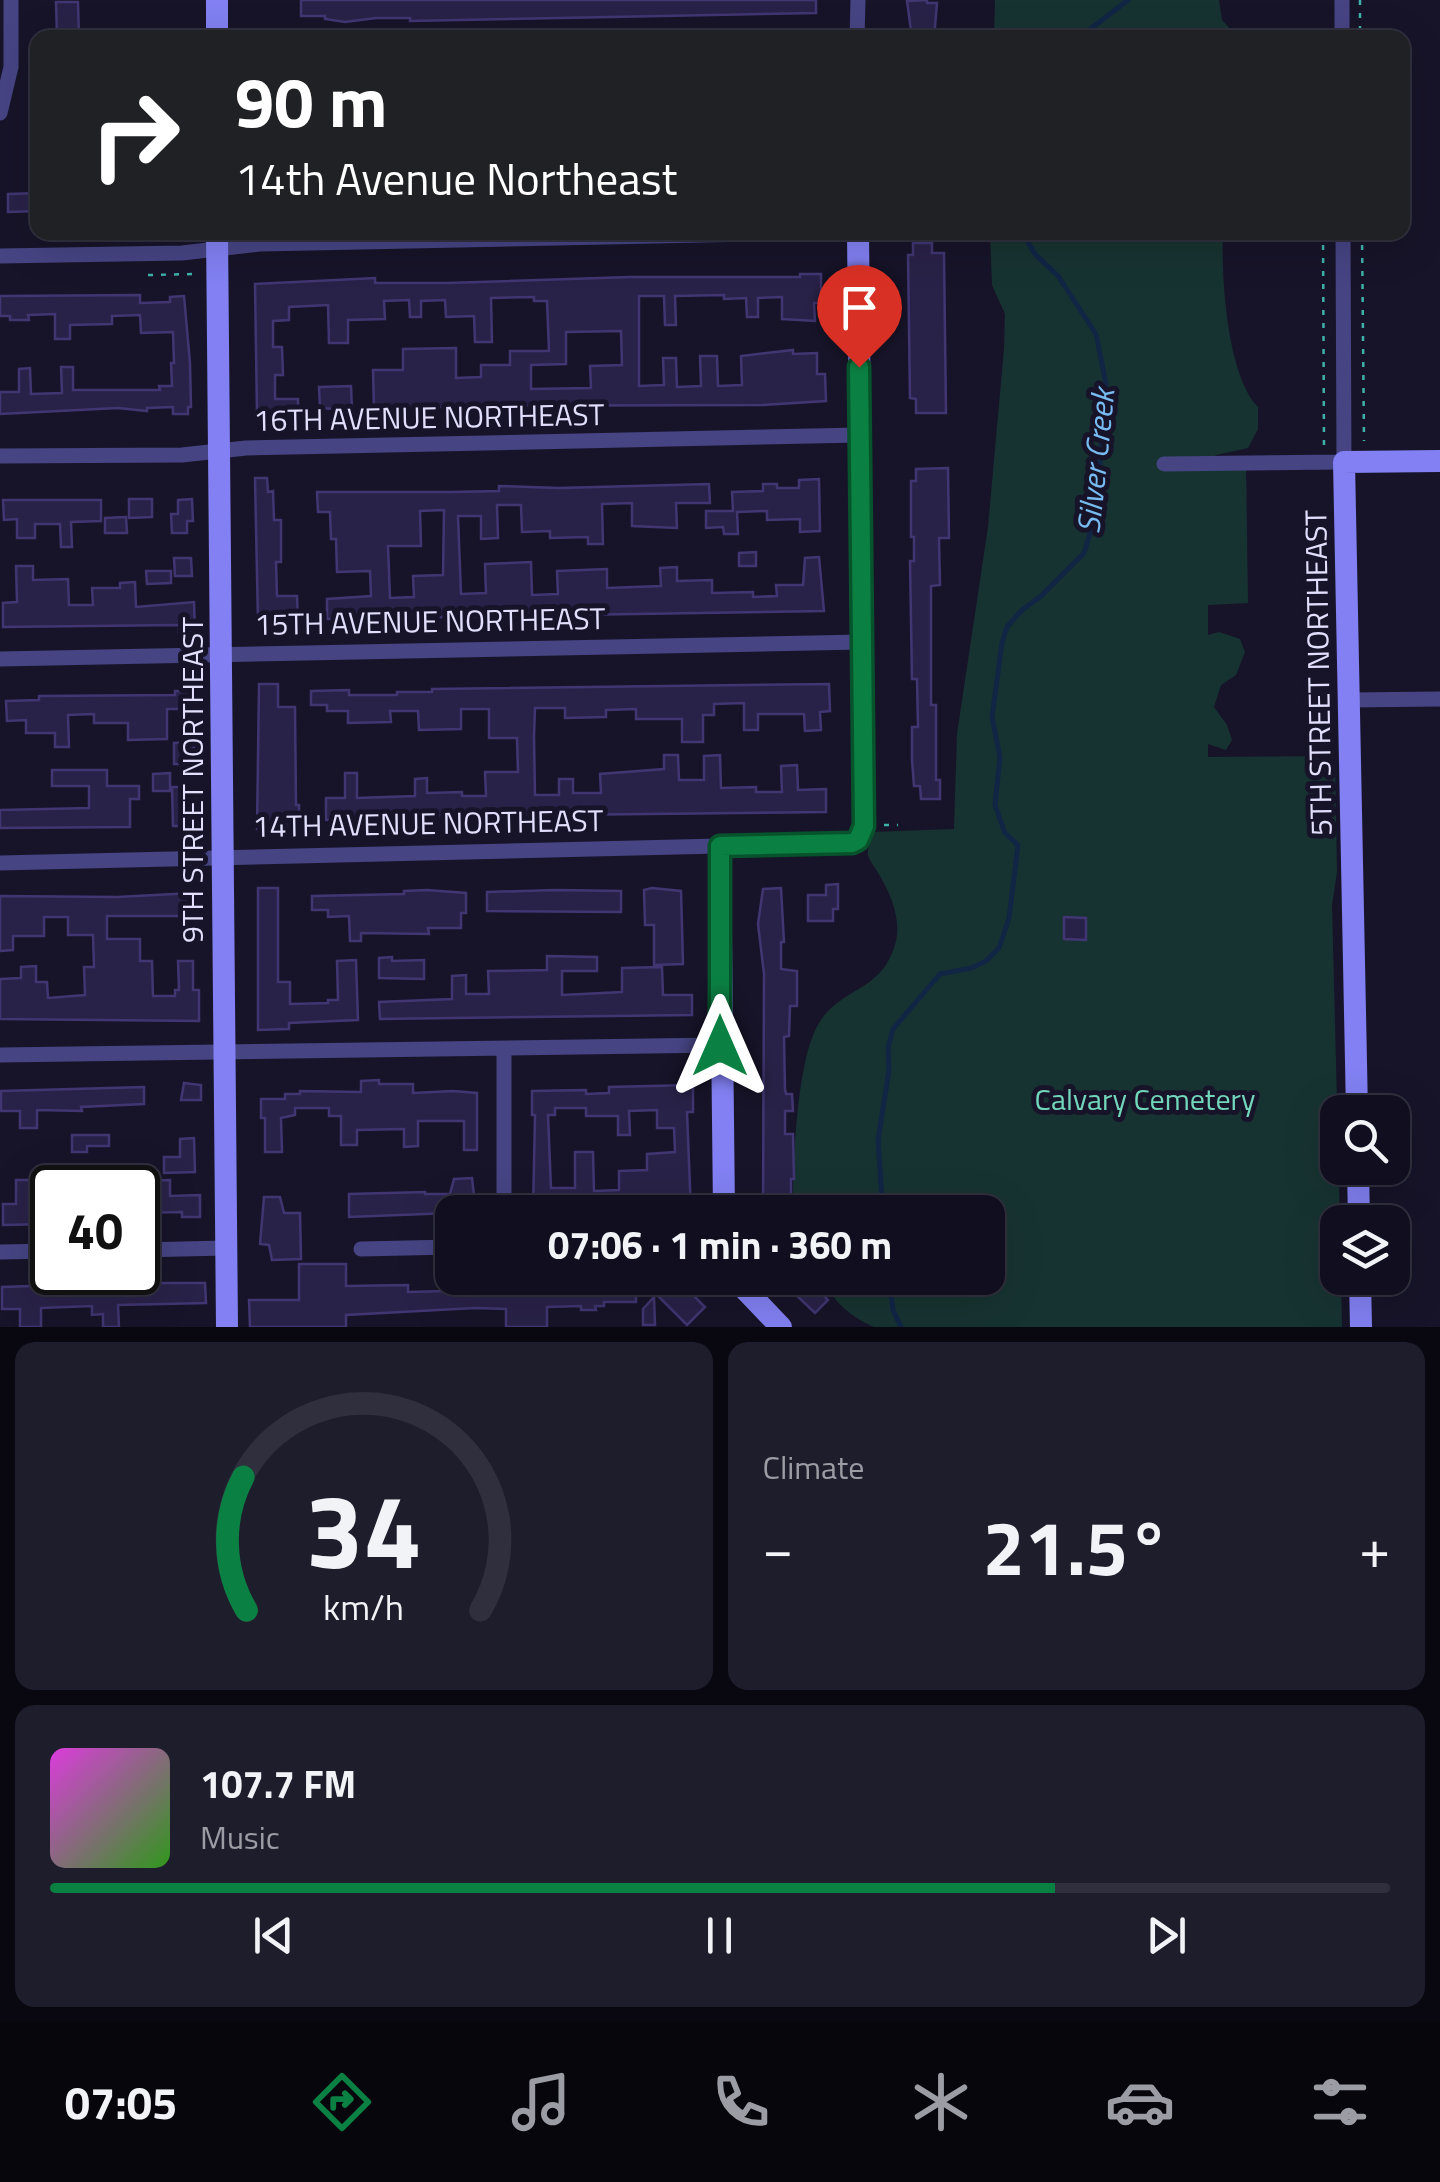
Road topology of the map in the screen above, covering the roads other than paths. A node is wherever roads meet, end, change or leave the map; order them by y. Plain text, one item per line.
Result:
1 (11, 0) edge
2 (217, 0) edge
3 (858, 0) edge
4 (1342, 0) edge
5 (217, 30) edge
6 (857, 30) edge
7 (1342, 30) edge
8 (0, 113) edge
9 (458, 240) edge
10 (855, 240) edge
11 (1343, 240) edge
12 (216, 241) edge
13 (0, 256) edge
14 (860, 434) junction
15 (218, 451) junction
16 (0, 456) edge
17 (1440, 461) edge
18 (1344, 462) junction
19 (1164, 464) dead end
20 (862, 642) junction
21 (222, 656) junction
22 (0, 659) edge
23 (1440, 699) edge
24 (1348, 700) junction
25 (720, 846) junction
26 (223, 859) junction
27 (0, 863) edge
28 (720, 1046) junction
29 (504, 1050) junction
30 (225, 1052) junction
31 (0, 1055) edge
32 (1356, 1095) edge
33 (504, 1195) edge
34 (724, 1195) edge
35 (226, 1248) junction
36 (435, 1248) edge
37 (160, 1250) edge
38 (361, 1250) dead end
39 (30, 1251) edge
40 (0, 1252) edge
41 (750, 1295) edge
42 (1360, 1295) edge
43 (227, 1327) edge
44 (781, 1327) edge
45 (1361, 1327) edge

1 - 8 street
2 - 5 street
3 - 6 street
4 - 7 street
9 - 12 street
10 - 14 street
11 - 18 street, 5TH STREET NORTHEAST
12 - 13 street
12 - 15 street, 9TH STREET NORTHEAST
14 - 15 street, 16TH AVENUE NORTHEAST
14 - 20 street
15 - 16 street, 16TH AVENUE NORTHEAST
15 - 21 street, 9TH STREET NORTHEAST
17 - 18 street
18 - 19 street
18 - 24 street, 5TH STREET NORTHEAST
20 - 21 street, 15TH AVENUE NORTHEAST
20 - 25 street, 14TH AVENUE NORTHEAST
21 - 22 street, 15TH AVENUE NORTHEAST
21 - 26 street, 9TH STREET NORTHEAST
23 - 24 street
24 - 32 street, 5TH STREET NORTHEAST
25 - 26 street, 14TH AVENUE NORTHEAST
25 - 28 street
26 - 27 street, 14TH AVENUE NORTHEAST
26 - 30 street, 9TH STREET NORTHEAST
28 - 29 street
28 - 34 street
29 - 30 street
29 - 33 street
30 - 31 street
30 - 35 street, 9TH STREET NORTHEAST
35 - 37 street
35 - 43 street, 9TH STREET NORTHEAST
36 - 38 street
39 - 40 street
41 - 44 street
42 - 45 street

